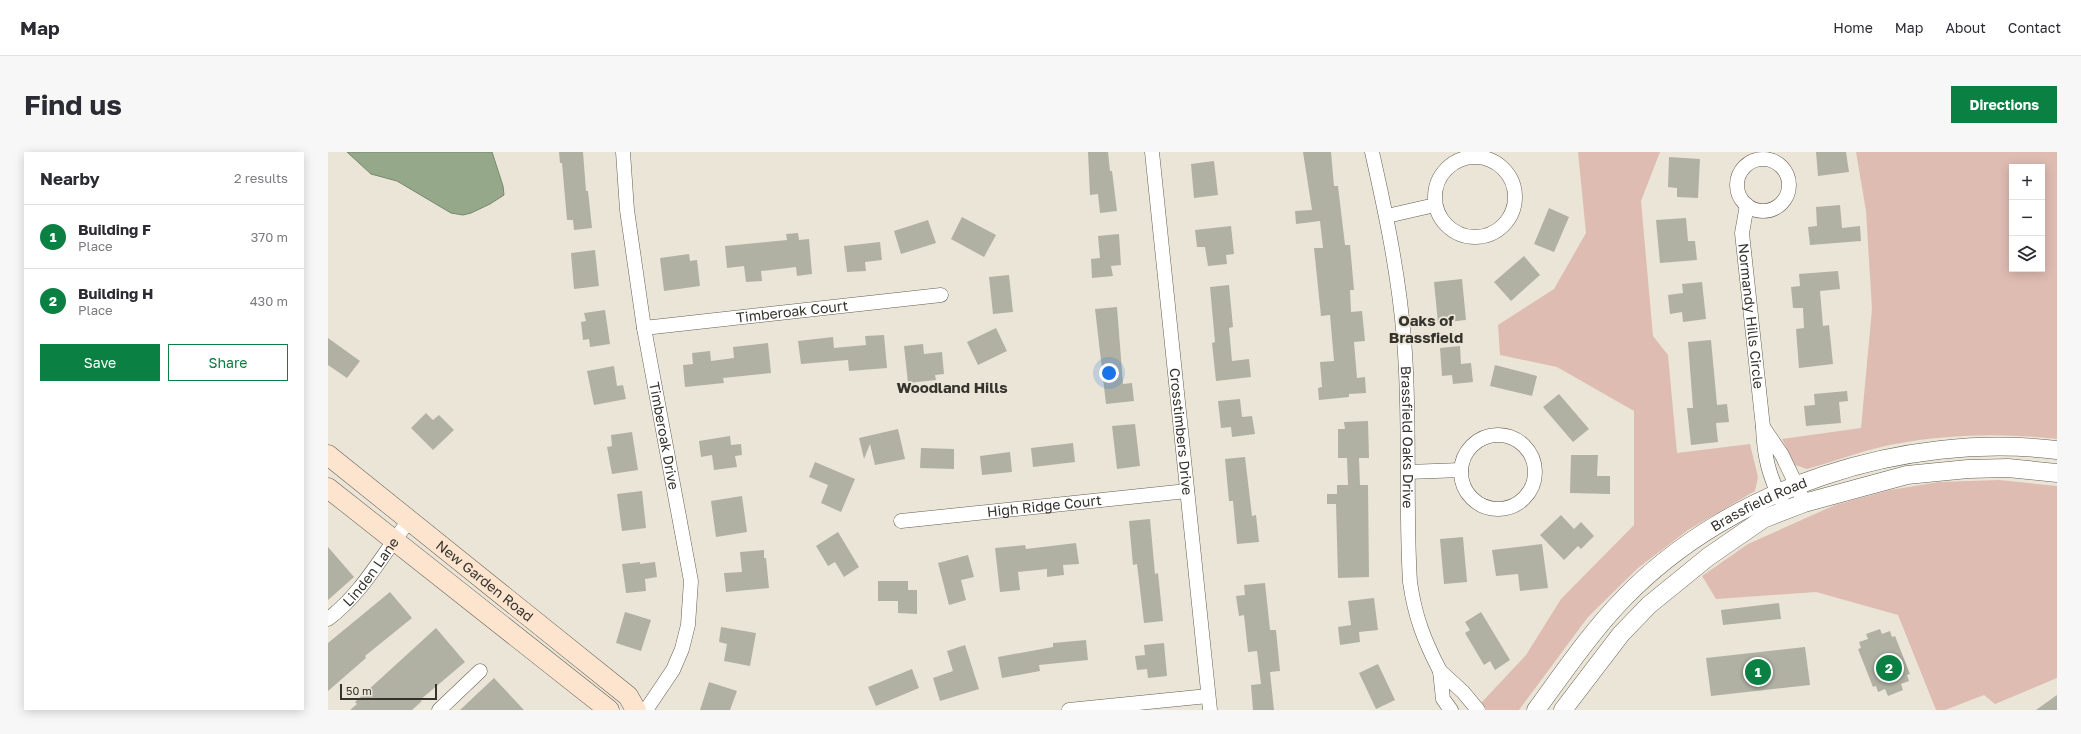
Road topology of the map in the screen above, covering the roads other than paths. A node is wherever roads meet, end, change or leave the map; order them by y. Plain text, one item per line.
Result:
1 (622, 152) edge
2 (1152, 152) edge
3 (1372, 152) edge
4 (1435, 205) junction
5 (1747, 205) dead end
6 (1387, 216) junction
7 (941, 295) dead end
8 (644, 328) junction
9 (1763, 427) junction
10 (2057, 450) edge
11 (335, 461) edge
12 (1461, 470) junction
13 (1408, 472) junction
14 (2057, 473) edge
15 (1797, 486) junction
16 (328, 488) edge
17 (1187, 491) junction
18 (1782, 502) junction
19 (1804, 503) junction
20 (901, 520) dead end
21 (409, 521) junction
22 (393, 541) junction
23 (328, 619) edge
24 (480, 671) dead end
25 (1440, 672) junction
26 (1208, 696) junction
27 (439, 710) edge
28 (609, 710) edge
29 (636, 710) edge
30 (646, 710) edge
31 (1069, 710) edge
32 (1210, 710) edge
33 (1451, 710) edge
34 (1478, 710) edge
35 (1536, 710) edge
36 (1563, 710) edge

1 - 8 street, Timberoak Drive
2 - 17 street, Crosstimbers Drive
3 - 6 street, Brassfield Oaks Drive
4 - 4 street
4 - 6 street
5 - 9 street, Normandy Hills Circle
6 - 13 street, Brassfield Oaks Drive
7 - 8 street, Timberoak Court
8 - 30 street, Timberoak Drive
9 - 15 street, Normandy Hills Circle
9 - 18 street, Normandy Hills Circle
10 - 15 street, Brassfield Road
11 - 16 main road
11 - 21 main road, New Garden Road
12 - 12 street
12 - 13 street
13 - 25 street, Brassfield Oaks Drive
14 - 19 street, Brassfield Road
15 - 18 street, Brassfield Road
15 - 19 street, Normandy Hills Circle
16 - 22 main road, New Garden Road
17 - 20 street, High Ridge Court
17 - 26 street, Crosstimbers Drive
18 - 19 street, Brassfield Road
18 - 35 street, Brassfield Road
18 - 36 street, Brassfield Road
21 - 22 street, Linden Lane
21 - 29 main road, New Garden Road
22 - 23 street, Linden Lane
22 - 28 main road, New Garden Road
24 - 27 street
25 - 33 street, Brassfield Oaks Drive
25 - 34 street, Brassfield Oaks Drive
26 - 31 street
26 - 32 street, Crosstimbers Drive

